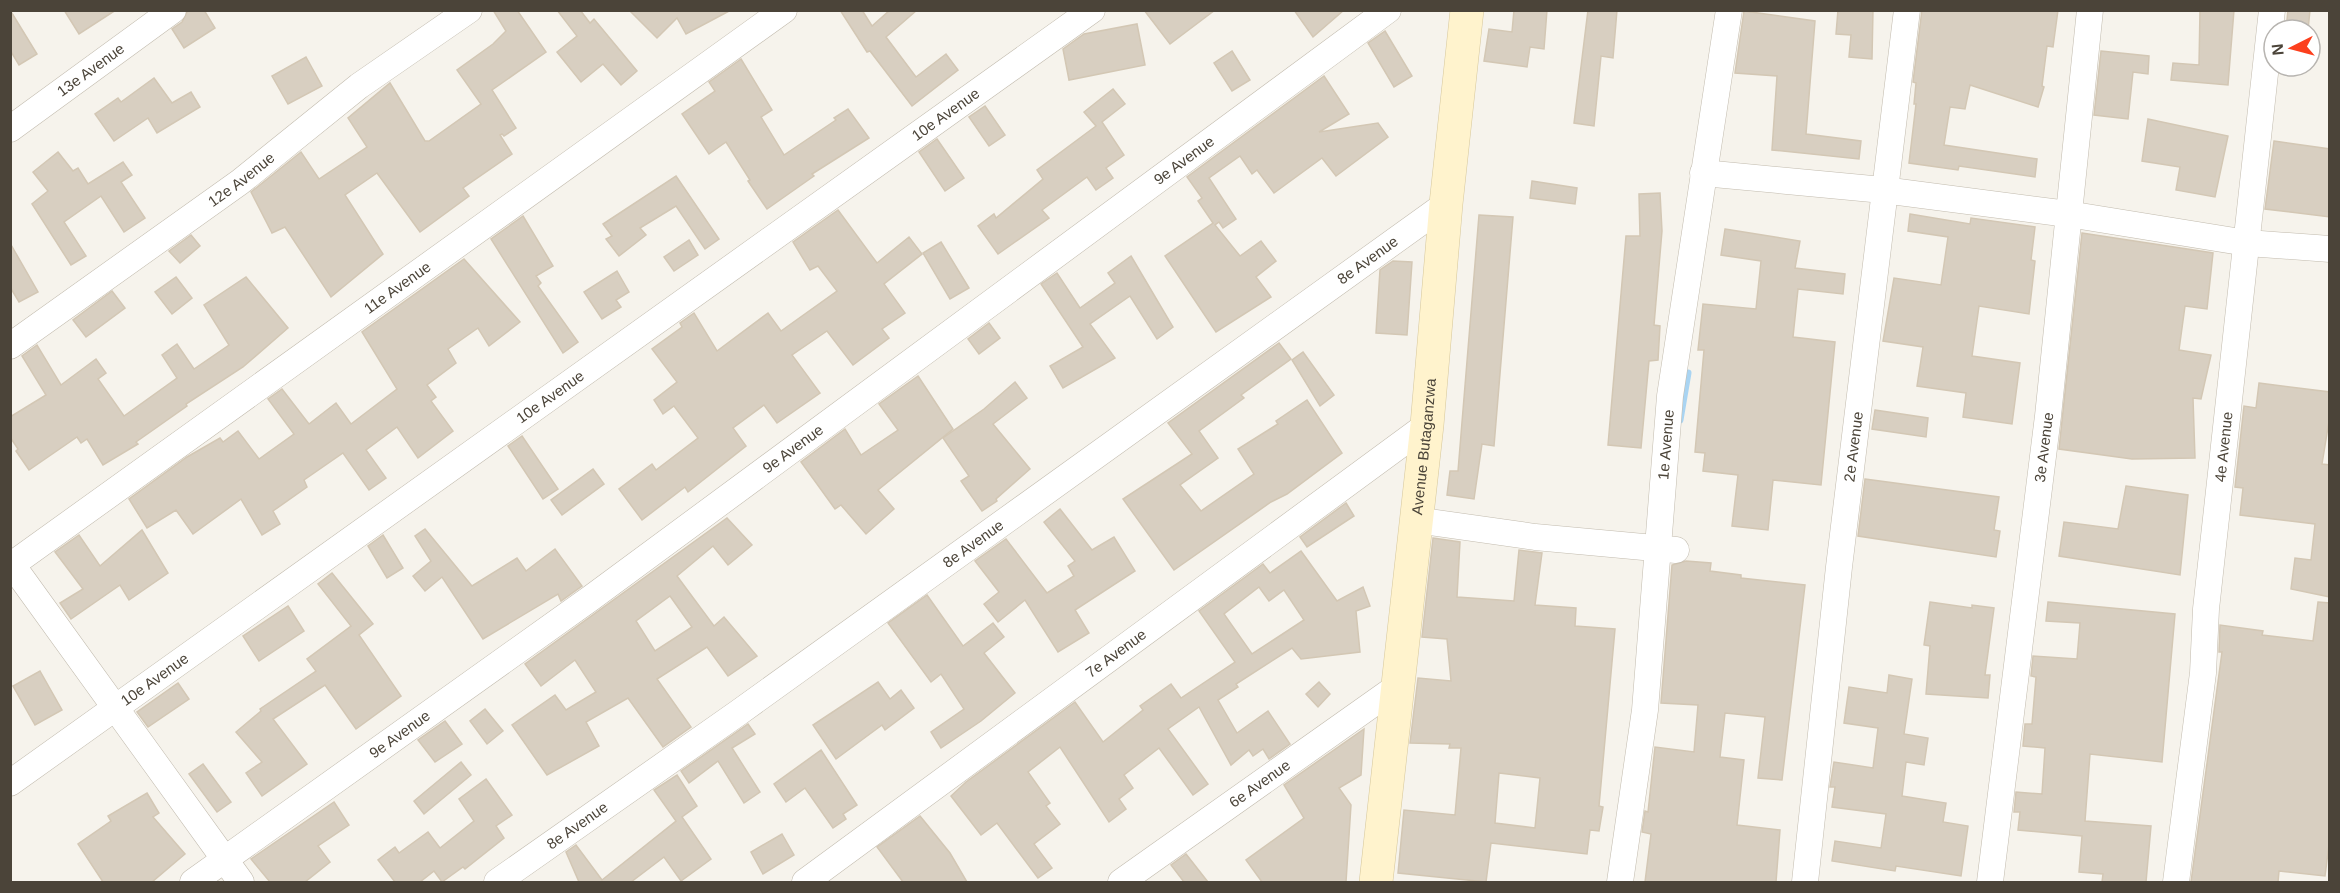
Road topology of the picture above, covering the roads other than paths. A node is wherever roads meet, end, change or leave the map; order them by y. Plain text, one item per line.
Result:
1 (173, 10) edge
2 (469, 10) edge
3 (784, 10) edge
4 (1092, 10) edge
5 (1388, 10) edge
6 (1467, 10) edge
7 (1729, 10) edge
8 (1907, 10) edge
9 (2090, 10) edge
10 (2272, 10) edge
11 (10, 129) edge
12 (1702, 173) junction
13 (1883, 190) junction
14 (1446, 204) junction
15 (2068, 213) junction
16 (2247, 243) junction
17 (2330, 249) edge
18 (10, 346) edge
19 (1427, 425) junction
20 (1415, 520) junction
21 (1668, 550) junction
22 (15, 562) edge
23 (1398, 686) junction
24 (119, 706) junction
25 (10, 783) edge
26 (230, 857) junction
27 (193, 882) edge
28 (241, 882) edge
29 (497, 882) edge
30 (805, 882) edge
31 (1121, 882) edge
32 (1376, 882) edge
33 (1620, 882) edge
34 (1805, 882) edge
35 (1990, 882) edge
36 (2176, 882) edge

1 - 11 street, 13e Avenue
2 - 18 street, 12e Avenue
3 - 22 street, 11e Avenue
4 - 24 street, 10e Avenue
5 - 26 street, 9e Avenue
6 - 14 street, Avenue Butaganzwa
7 - 12 street, 1e Avenue
8 - 13 street, 2e Avenue
9 - 15 street, 3e Avenue
10 - 16 street, 4e Avenue
12 - 13 street
12 - 21 street, 1e Avenue
13 - 15 street
13 - 34 street, 2e Avenue
14 - 19 street, Avenue Butaganzwa
14 - 29 street, 8e Avenue
15 - 16 street
15 - 35 street, 3e Avenue
16 - 17 street
16 - 36 street, 4e Avenue
19 - 20 street, Avenue Butaganzwa
19 - 30 street, 7e Avenue
20 - 21 street
20 - 23 street, Avenue Butaganzwa
21 - 33 street, 1e Avenue
22 - 24 street
23 - 31 street, 6e Avenue
23 - 32 street, Avenue Butaganzwa
24 - 25 street, 10e Avenue
24 - 26 street
26 - 27 street, 9e Avenue
26 - 28 street

